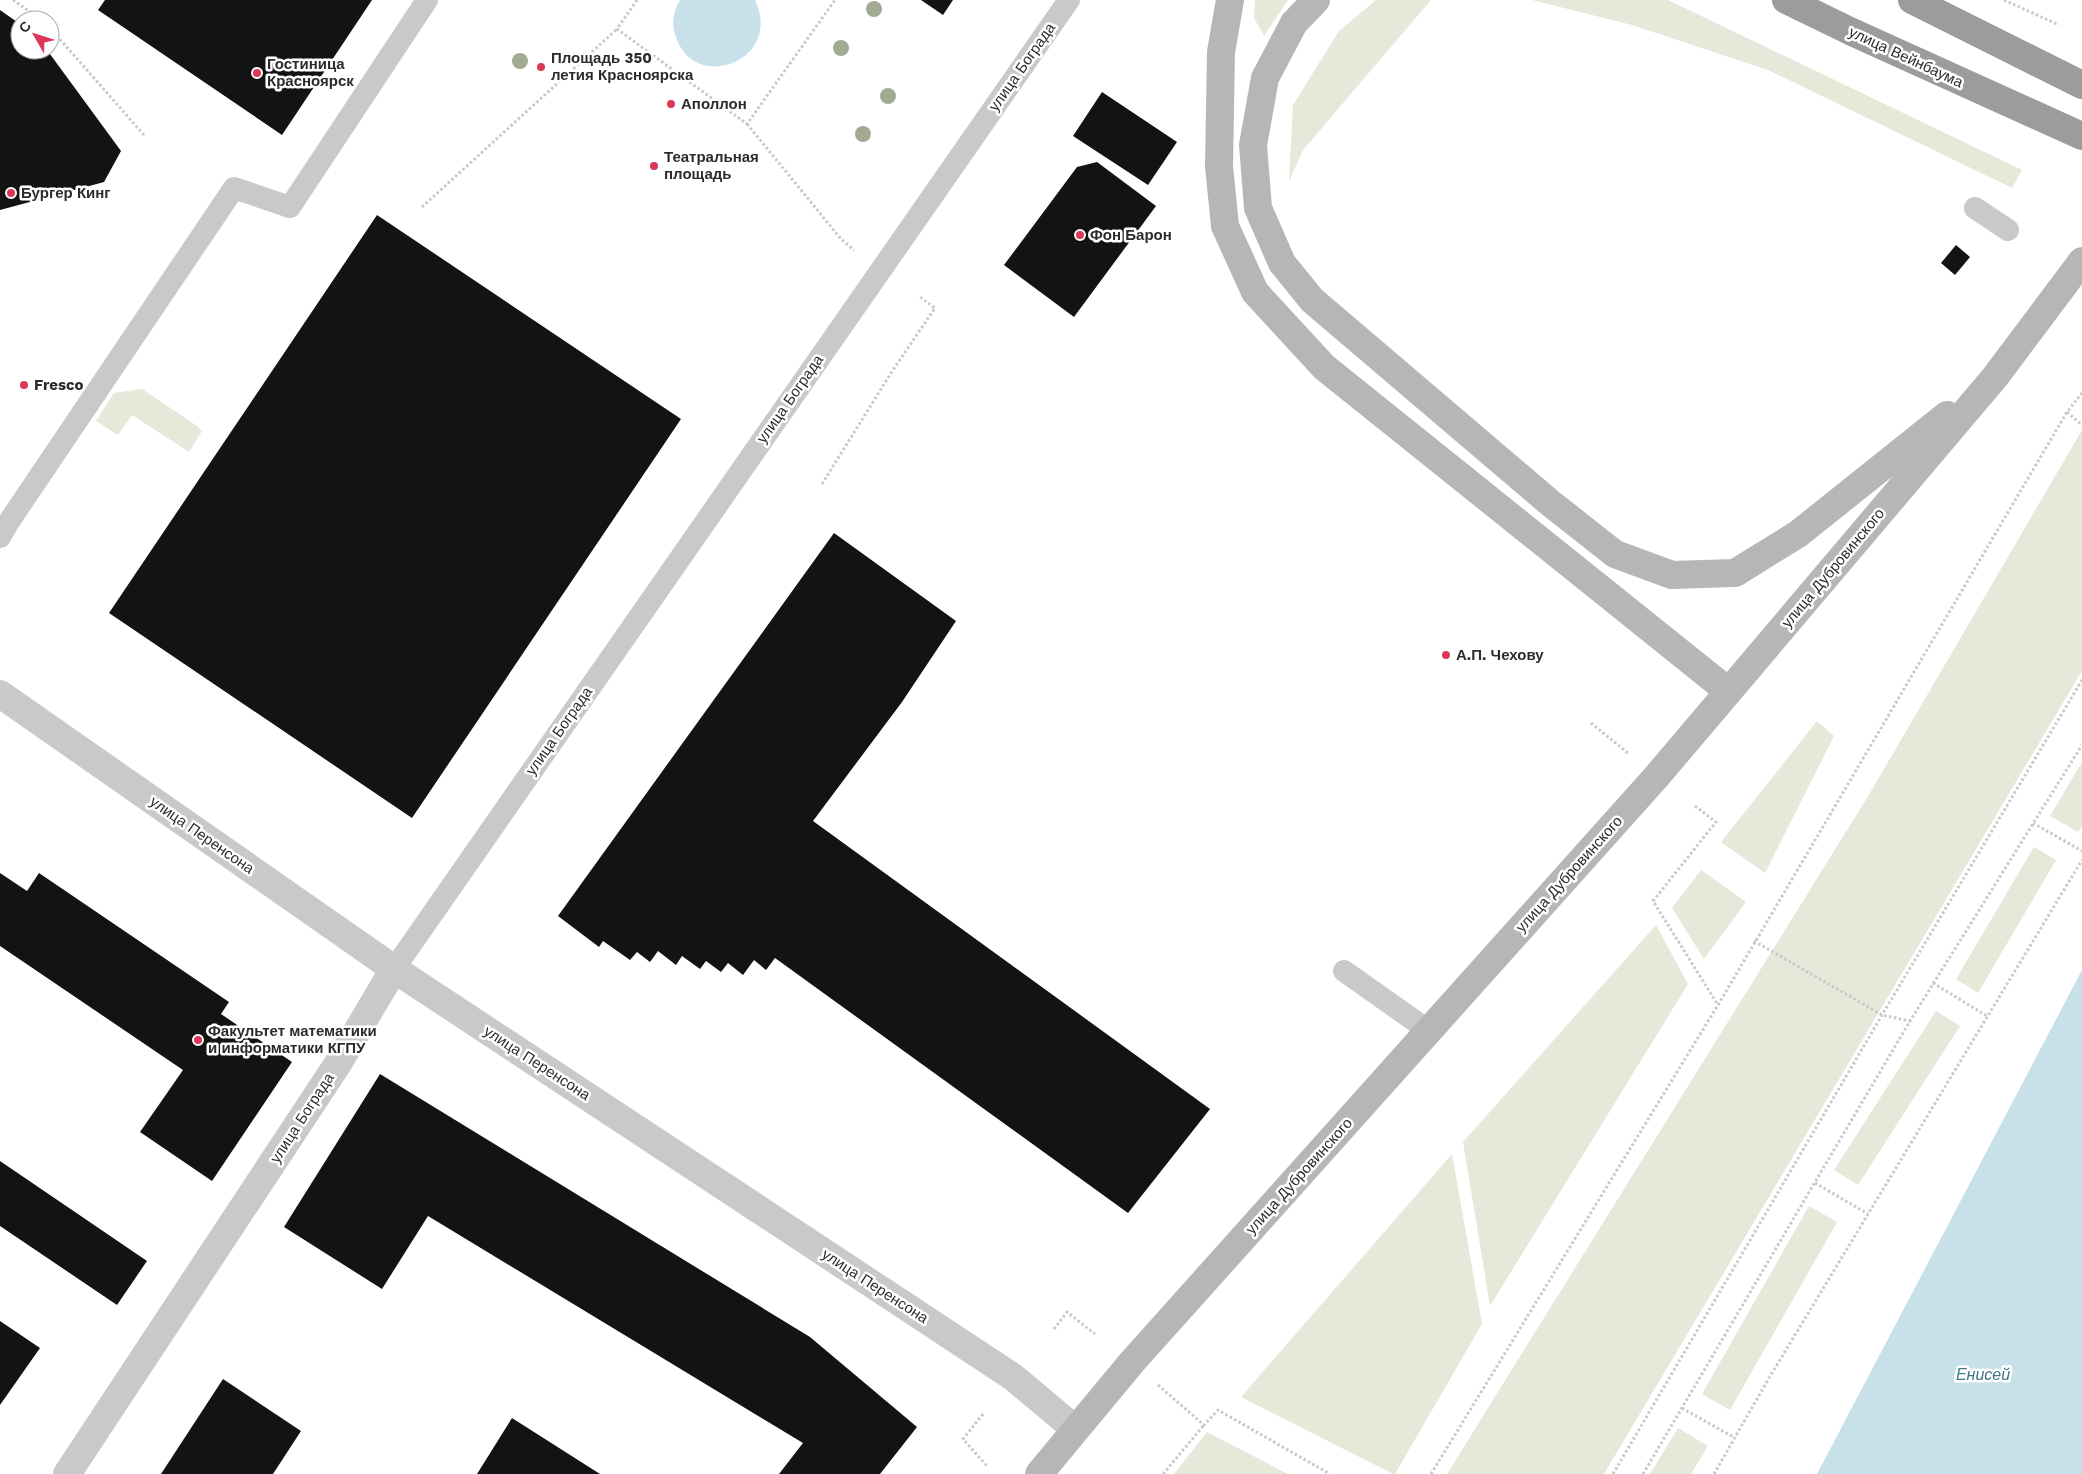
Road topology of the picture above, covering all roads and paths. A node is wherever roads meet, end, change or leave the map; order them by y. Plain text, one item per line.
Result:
1 (13, 0) edge
2 (427, 0) edge
3 (637, 0) edge
4 (834, 0) edge
5 (1068, 0) edge
6 (1230, 0) edge
7 (1316, 0) edge
8 (1786, 0) edge
9 (1912, 0) edge
10 (2004, 0) edge
11 (28, 10) edge
12 (2059, 25) dead end
13 (617, 29) junction
14 (60, 39) edge
15 (2082, 85) edge
16 (747, 124) junction
17 (144, 135) dead end
18 (2082, 136) edge
19 (422, 207) dead end
20 (1976, 208) dead end
21 (2008, 230) dead end
22 (854, 250) dead end
23 (2082, 261) edge
24 (920, 298) dead end
25 (1995, 377) junction
26 (2082, 393) edge
27 (2067, 412) junction
28 (2082, 425) edge
29 (822, 484) dead end
30 (0, 538) edge
31 (2082, 680) edge
32 (1728, 691) junction
33 (0, 694) edge
34 (1591, 723) dead end
35 (2082, 745) edge
36 (1630, 755) dead end
37 (1695, 806) dead end
38 (2033, 823) junction
39 (2082, 851) edge
40 (2082, 860) edge
41 (1754, 942) junction
42 (394, 969) junction
43 (1344, 970) dead end
44 (1933, 984) junction
45 (1718, 1005) junction
46 (1882, 1015) junction
47 (1987, 1016) junction
48 (1910, 1021) junction
49 (1429, 1031) junction
50 (1815, 1183) junction
51 (1868, 1214) junction
52 (1054, 1329) dead end
53 (1095, 1334) dead end
54 (1158, 1385) dead end
55 (1682, 1408) junction
56 (983, 1414) dead end
57 (1204, 1426) junction
58 (1075, 1429) junction
59 (1735, 1438) junction
60 (987, 1466) dead end
61 (67, 1474) edge
62 (1039, 1474) edge
63 (1163, 1474) edge
64 (1330, 1474) edge
65 (1431, 1474) edge
66 (1613, 1474) edge
67 (1643, 1474) edge
68 (1714, 1474) edge

1 - 11 path
2 - 30 lane
3 - 13 path
4 - 16 path
5 - 42 lane, улица Бограда
6 - 32 main road
7 - 25 main road
8 - 18 highway, улица Вейнбаума
9 - 15 highway
10 - 12 path
13 - 16 path
13 - 19 path
14 - 17 path
16 - 22 path
20 - 21 lane
23 - 25 main road, улица Дубровинского
24 - 29 path
25 - 32 main road, улица Дубровинского
26 - 27 path
27 - 28 path
27 - 41 path
31 - 46 path
32 - 49 main road, улица Дубровинского
33 - 42 street, улица Перенсона
34 - 36 path
35 - 38 path
37 - 45 path
38 - 39 path
38 - 44 path
40 - 47 path
41 - 45 path
41 - 46 path
42 - 58 street, улица Перенсона
42 - 61 street, улица Бограда
43 - 49 lane
44 - 47 path
44 - 48 path
45 - 65 path
46 - 48 path
46 - 66 path
47 - 51 path
48 - 50 path
49 - 58 main road, улица Дубровинского
50 - 51 path
50 - 55 path
51 - 59 path
52 - 53 path
54 - 57 path
55 - 59 path
55 - 67 path
56 - 60 path
57 - 63 path
57 - 64 path
58 - 62 main road, улица Дубровинского
59 - 68 path

